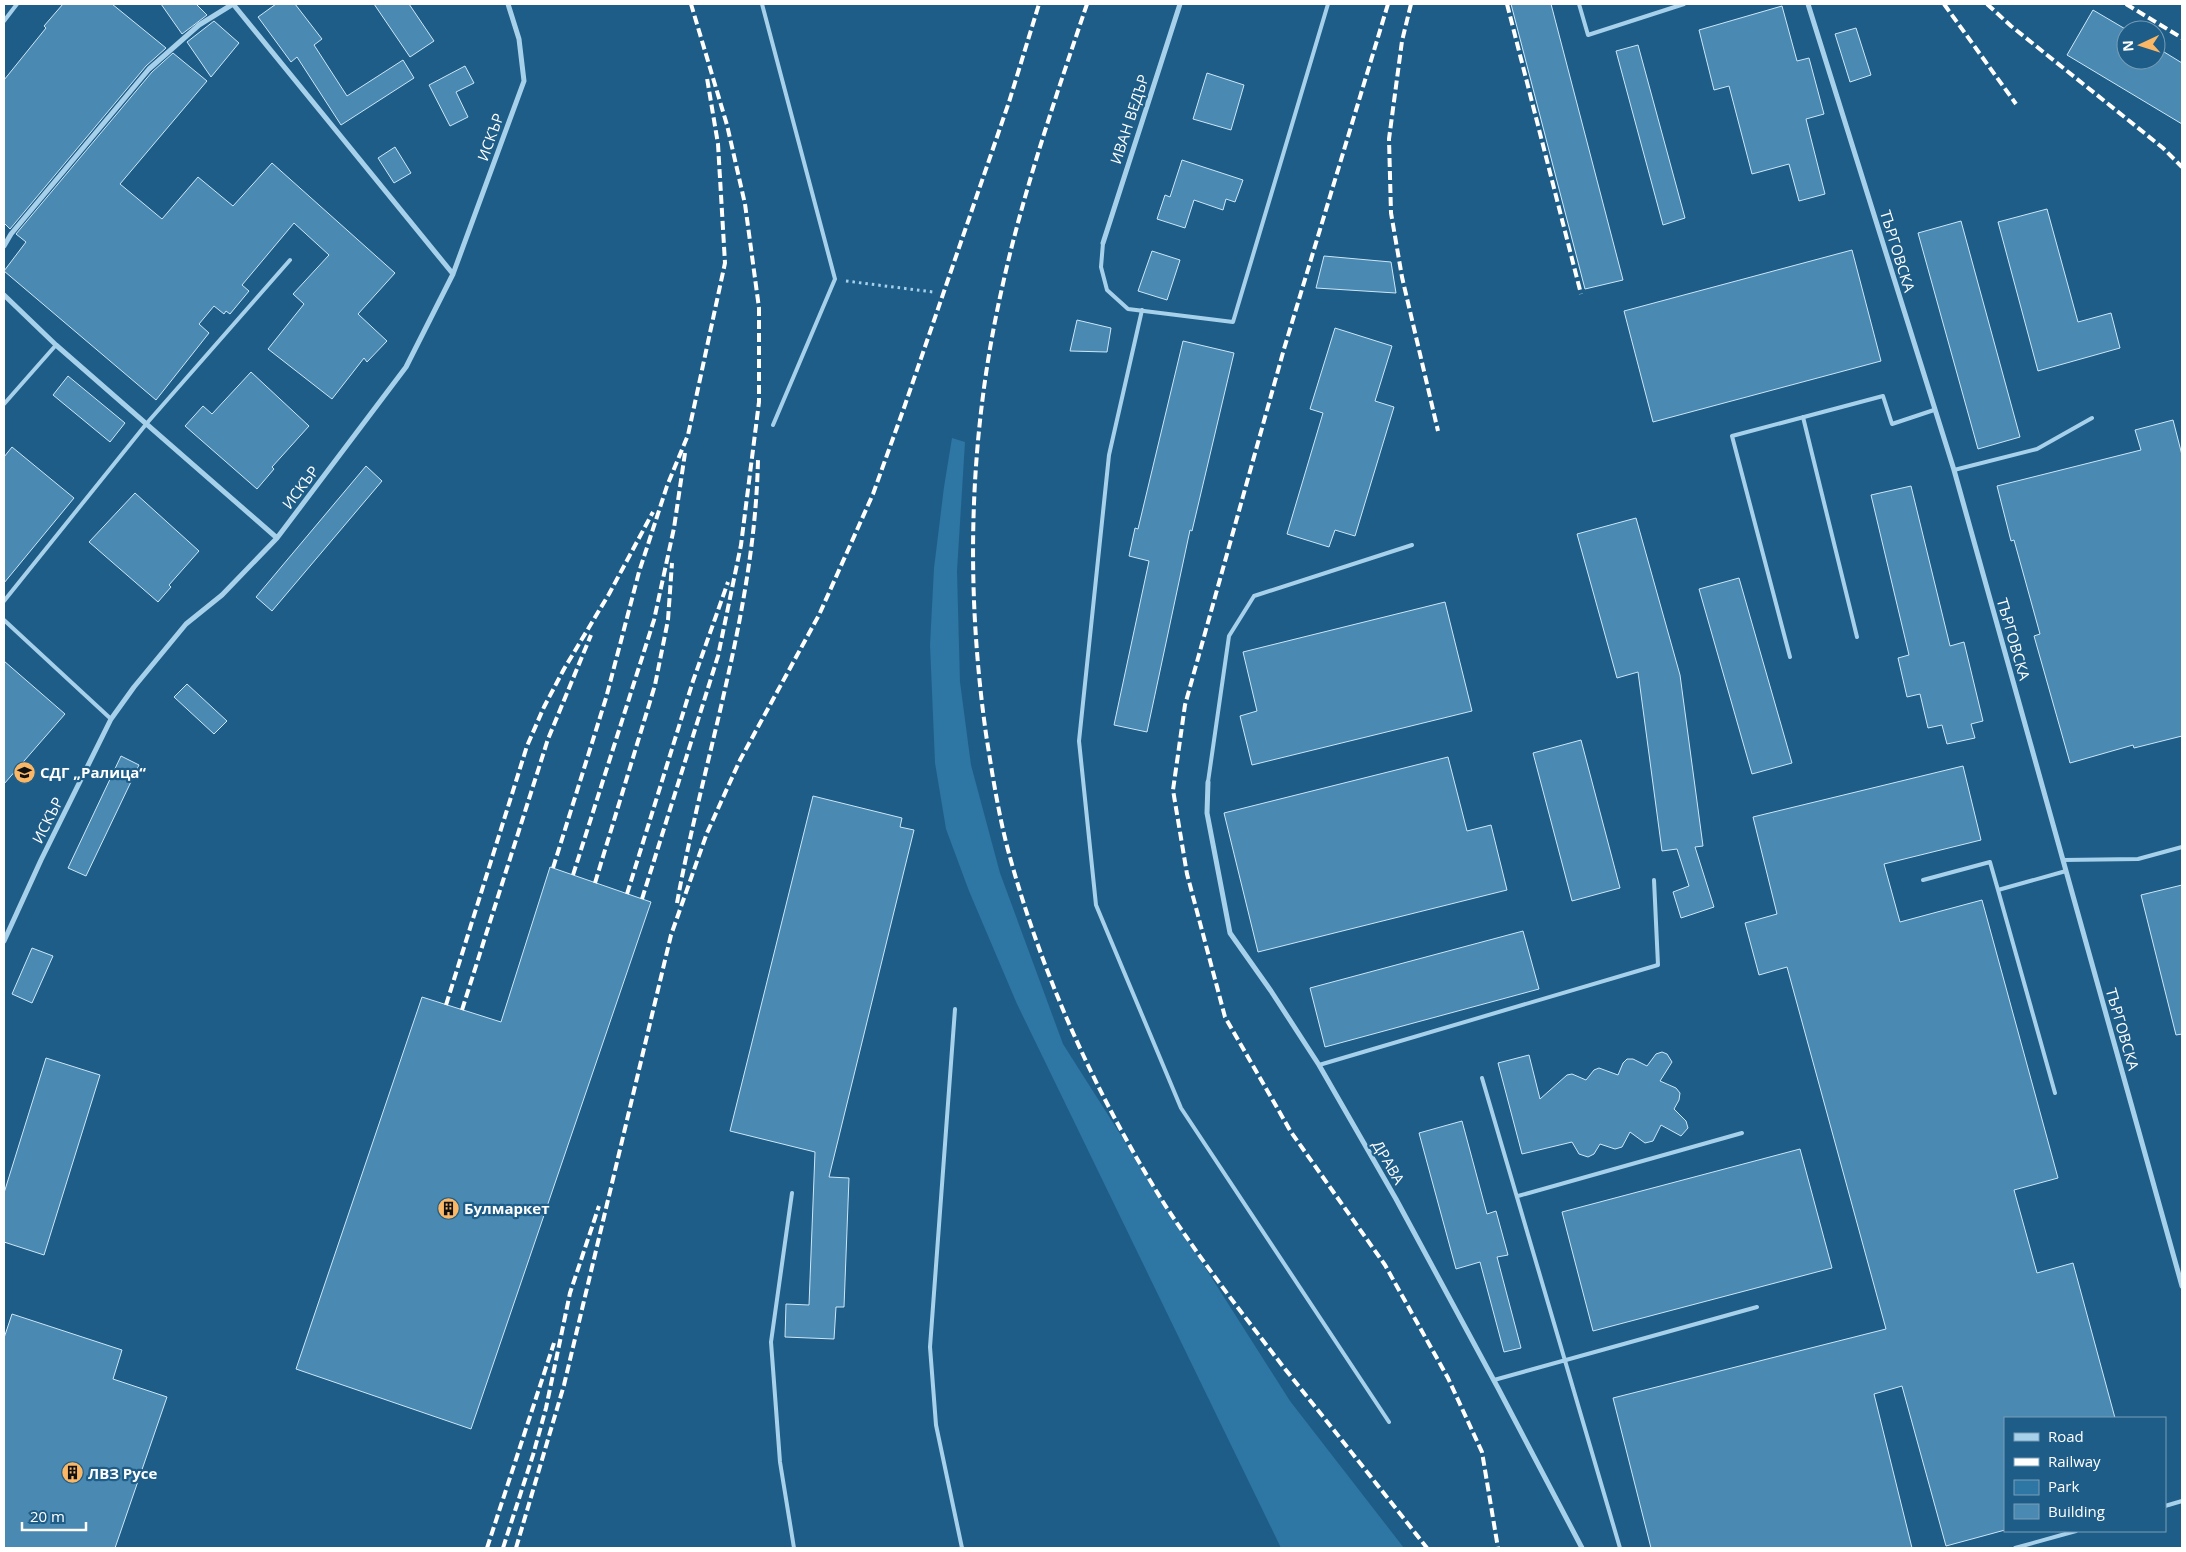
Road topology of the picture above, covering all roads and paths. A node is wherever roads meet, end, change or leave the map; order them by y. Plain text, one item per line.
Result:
1 (17, 4) edge
2 (233, 4) edge
3 (508, 4) edge
4 (762, 4) edge
5 (1180, 4) edge
6 (1328, 4) edge
7 (1579, 4) edge
8 (1684, 4) edge
9 (1808, 4) edge
10 (4, 21) edge
11 (1103, 243) joint
12 (4, 246) edge
13 (290, 260) dead end
14 (453, 274) junction
15 (835, 279) junction
16 (933, 292) dead end
17 (4, 295) edge
18 (1142, 310) junction
19 (56, 345) junction
20 (4, 404) edge
21 (1934, 410) junction
22 (1803, 417) junction
23 (2092, 418) dead end
24 (147, 423) junction
25 (772, 425) dead end
26 (1954, 470) junction
27 (277, 538) junction
28 (1412, 546) dead end
29 (4, 601) edge
30 (4, 620) edge
31 (1858, 637) dead end
32 (1790, 657) dead end
33 (111, 719) junction
34 (1208, 782) joint
35 (2182, 847) edge
36 (2063, 860) junction
37 (2066, 871) junction
38 (1654, 880) dead end
39 (1923, 880) dead end
40 (1998, 890) junction
41 (4, 941) edge
42 (956, 1009) dead end
43 (1319, 1065) junction
44 (1482, 1078) dead end
45 (2055, 1093) dead end
46 (1742, 1133) dead end
47 (792, 1193) dead end
48 (1518, 1196) junction
49 (2182, 1286) edge
50 (1757, 1307) dead end
51 (1566, 1361) junction
52 (1494, 1380) junction
53 (1388, 1422) dead end
54 (2182, 1501) edge
55 (2166, 1506) edge
56 (2072, 1532) edge
57 (794, 1548) edge
58 (962, 1548) edge
59 (1582, 1548) edge
60 (1620, 1548) edge
61 (2015, 1548) edge

1 - 10 lane
2 - 12 street
2 - 14 street
3 - 14 street, ИСКЪР
4 - 15 lane
5 - 11 street, ИВАН ВЕДЪР
6 - 18 lane
7 - 8 lane
9 - 21 street, ТЪРГОВСКА
11 - 18 lane
13 - 24 lane
14 - 27 street, ИСКЪР
15 - 16 path
15 - 25 lane
17 - 19 street
18 - 53 lane
19 - 20 lane
19 - 24 street
21 - 22 lane
21 - 26 street, ТЪРГОВСКА
22 - 31 lane
22 - 32 lane
23 - 26 lane
24 - 27 street
24 - 29 lane
26 - 36 street, ТЪРГОВСКА
27 - 33 street, ИСКЪР
28 - 34 lane
30 - 33 lane
33 - 41 street, ИСКЪР
34 - 43 street, ДРАВА
35 - 36 lane
36 - 37 street, ТЪРГОВСКА
37 - 40 lane
37 - 49 street, ТЪРГОВСКА
38 - 43 lane
39 - 40 lane
40 - 45 lane
42 - 58 lane
43 - 52 street, ДРАВА
44 - 48 lane
46 - 48 lane
47 - 57 lane
48 - 51 lane
50 - 51 lane
51 - 52 lane
51 - 60 lane
52 - 59 street, ДРАВА
54 - 55 lane
56 - 61 lane

